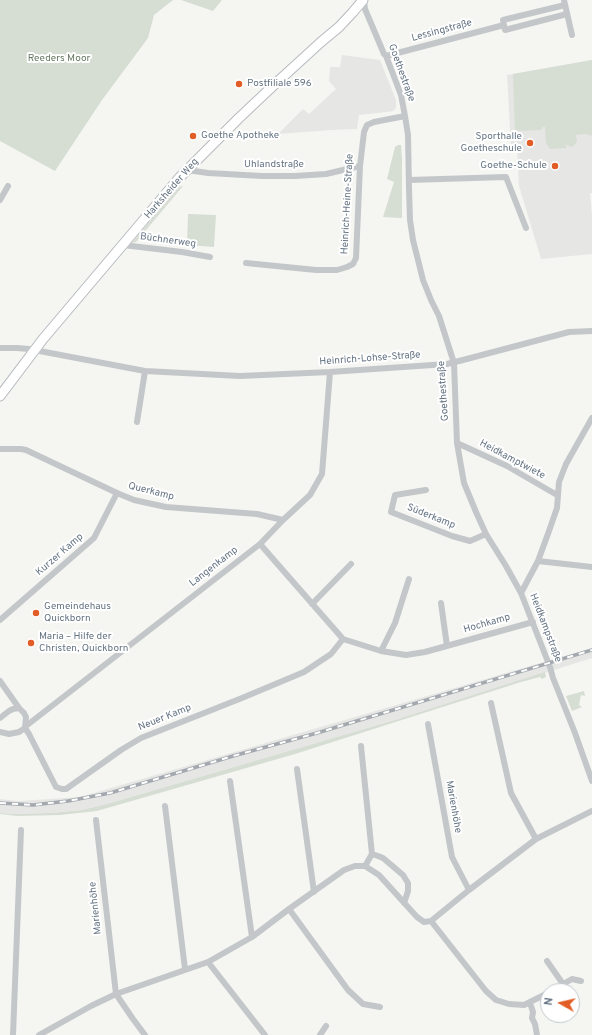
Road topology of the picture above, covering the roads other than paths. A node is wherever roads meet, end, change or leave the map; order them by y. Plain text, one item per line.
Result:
1 (364, 0) edge
2 (564, 3) edge
3 (567, 14) junction
4 (504, 25) junction
5 (572, 35) dead end
6 (386, 56) junction
7 (405, 116) junction
8 (360, 166) junction
9 (187, 170) junction
10 (409, 180) junction
11 (8, 186) dead end
12 (0, 200) edge
13 (526, 228) dead end
14 (123, 245) junction
15 (210, 257) dead end
16 (246, 263) dead end
17 (592, 331) edge
18 (0, 348) edge
19 (34, 350) junction
20 (454, 362) junction
21 (145, 371) junction
22 (330, 372) junction
23 (0, 396) edge
24 (592, 418) edge
25 (137, 422) dead end
26 (457, 443) junction
27 (0, 449) edge
28 (426, 490) dead end
29 (117, 493) junction
30 (557, 495) junction
31 (284, 520) junction
32 (486, 534) junction
33 (260, 544) junction
34 (538, 561) junction
35 (351, 564) dead end
36 (592, 567) edge
37 (409, 579) dead end
38 (521, 593) junction
39 (440, 603) dead end
40 (312, 604) junction
41 (0, 620) edge
42 (532, 622) junction
43 (344, 640) junction
44 (447, 646) junction
45 (381, 651) junction
46 (0, 681) edge
47 (491, 703) dead end
48 (19, 708) junction
49 (0, 718) edge
50 (428, 724) dead end
51 (25, 727) junction
52 (0, 732) edge
53 (361, 746) dead end
54 (297, 769) dead end
55 (230, 781) dead end
56 (592, 782) edge
57 (165, 806) dead end
58 (592, 811) edge
59 (96, 820) dead end
60 (21, 830) dead end
61 (536, 839) junction
62 (372, 854) junction
63 (365, 866) junction
64 (469, 890) junction
65 (314, 892) junction
66 (404, 903) junction
67 (288, 910) junction
68 (431, 921) junction
69 (252, 937) junction
70 (547, 961) dead end
71 (208, 962) junction
72 (185, 970) junction
73 (581, 981) dead end
74 (562, 983) edge
75 (564, 983) edge
76 (116, 994) junction
77 (540, 997) edge
78 (529, 1003) junction
79 (380, 1008) dead end
80 (326, 1026) dead end
81 (13, 1035) edge
82 (39, 1035) edge
83 (145, 1035) edge
84 (265, 1035) edge
85 (320, 1035) edge
86 (537, 1035) edge

1 - 6 street, Goethestraße
1 - 9 main road, Harksheider Weg
2 - 3 street, Lessingstraße
2 - 4 street, Lessingstraße
3 - 4 street, Lessingstraße
3 - 5 street, Lessingstraße
4 - 6 street, Lessingstraße
6 - 7 street, Goethestraße
7 - 8 street, Heinrich-Heine-Straße
7 - 10 street, Goethestraße
8 - 9 street, Uhlandstraße
8 - 16 street, Heinrich-Heine-Straße
9 - 14 main road, Harksheider Weg
10 - 13 street
10 - 20 street, Goethestraße
11 - 12 street
14 - 15 street, Büchnerweg
14 - 19 main road, Harksheider Weg
17 - 20 street, Heinrich-Lohse-Straße
18 - 19 street, Heinrich-Lohse-Straße
19 - 21 street, Heinrich-Lohse-Straße
19 - 23 main road, Harksheider Weg
20 - 22 street, Heinrich-Lohse-Straße
20 - 26 street, Goethestraße
21 - 22 street, Heinrich-Lohse-Straße
21 - 25 street
22 - 31 street, Langenkamp
24 - 30 street, Heidkampstraße
26 - 30 street, Heidkamptwiete
26 - 32 street, Goethestraße
27 - 29 street, Querkamp
28 - 32 street, Süderkamp
29 - 31 street, Querkamp
29 - 41 street, Kurzer Kamp
30 - 34 street, Heidkampstraße
31 - 33 street, Langenkamp
32 - 38 street, Goethestraße
33 - 40 street
33 - 51 street, Langenkamp
34 - 36 street
34 - 38 street, Heidkampstraße
35 - 40 street
37 - 45 street
38 - 42 street, Heidkampstraße
39 - 44 street
40 - 43 street
42 - 44 street, Hochkamp
42 - 56 street, Heidkampstraße
43 - 45 street, Hochkamp
43 - 51 street, Neuer Kamp
44 - 45 street, Hochkamp
46 - 48 street
47 - 61 street
48 - 49 street
48 - 51 street
50 - 64 street, Marienhöhe
51 - 52 street, Langenkamp
53 - 62 street
54 - 65 street
55 - 69 street
57 - 72 street
58 - 61 street
59 - 76 street, Marienhöhe
60 - 81 street
61 - 64 street
62 - 63 street
62 - 66 street
63 - 65 street
63 - 66 street
64 - 68 street
65 - 67 street
66 - 68 street
67 - 69 street
67 - 79 street
68 - 78 street
69 - 71 street
70 - 74 street
71 - 72 street
71 - 84 street
72 - 76 street
73 - 75 street
76 - 82 street
76 - 83 street, Marienhöhe
77 - 78 street
78 - 86 street
80 - 85 street

